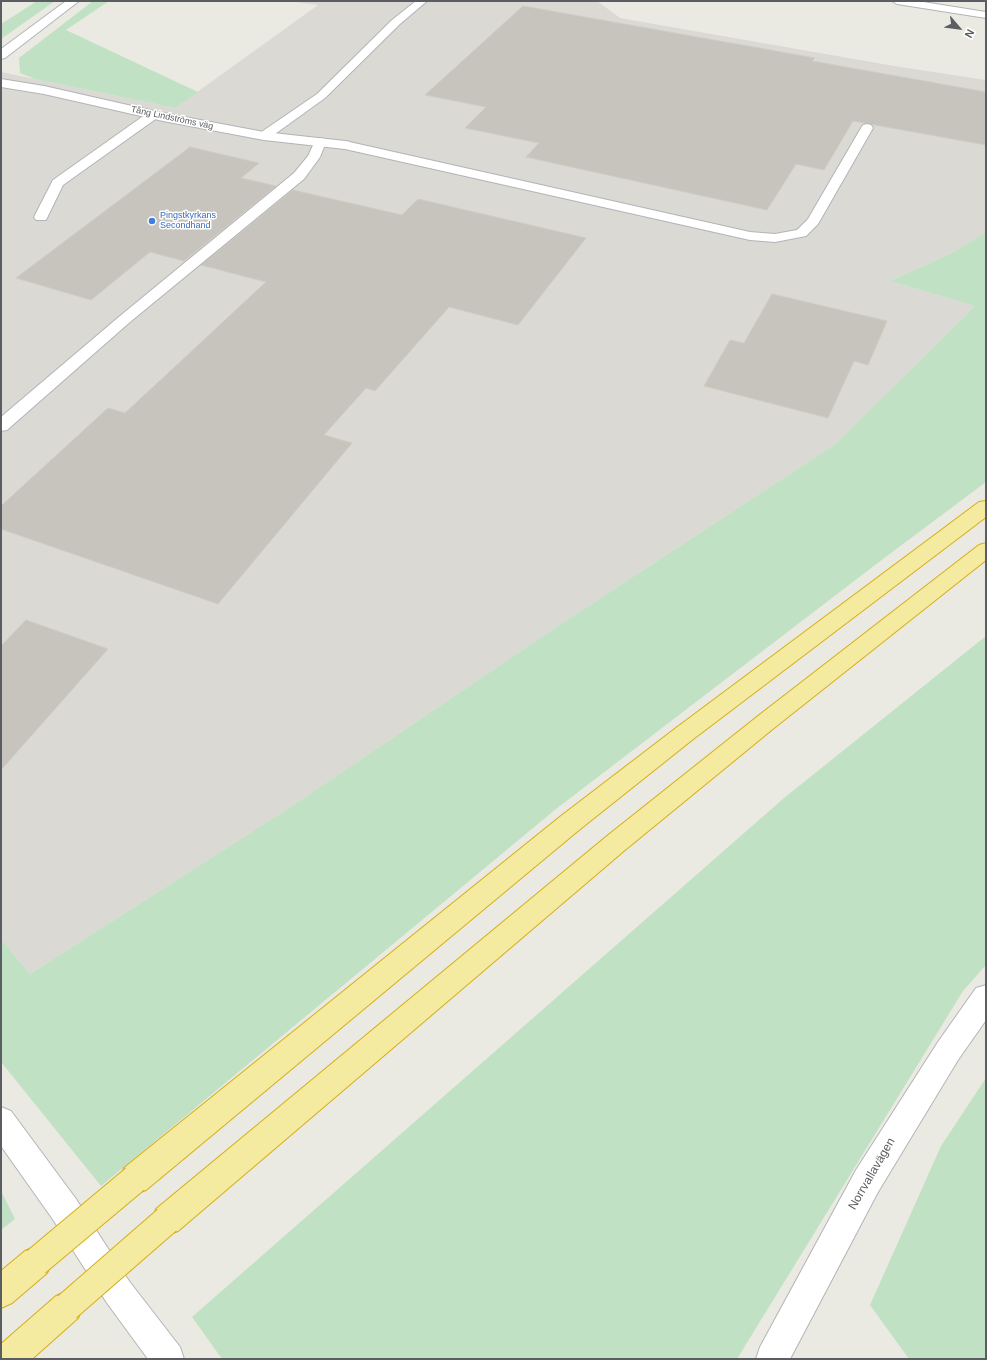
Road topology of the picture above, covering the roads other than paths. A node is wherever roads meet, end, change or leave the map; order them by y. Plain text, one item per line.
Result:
1 (73, 1) edge
2 (422, 1) edge
3 (897, 1) edge
4 (986, 15) edge
5 (1, 54) edge
6 (1, 83) edge
7 (153, 115) junction
8 (867, 128) dead end
9 (264, 136) junction
10 (320, 142) junction
11 (345, 145) joint
12 (41, 217) dead end
13 (1, 426) edge
14 (986, 507) edge
15 (986, 550) edge
16 (986, 997) edge
17 (1, 1121) edge
18 (1, 1292) edge
19 (8, 1359) edge
20 (168, 1359) edge
21 (772, 1359) edge

1 - 5 street
2 - 9 lane
3 - 4 lane
6 - 7 street, Tång Lindströms väg
7 - 9 street, Tång Lindströms väg
7 - 12 lane
8 - 11 lane
9 - 10 street, Tång Lindströms väg
10 - 11 street, Tång Lindströms väg
10 - 13 lane
14 - 18 highway, bridge
15 - 19 highway, bridge
16 - 21 street, Norrvallavägen
17 - 20 street

